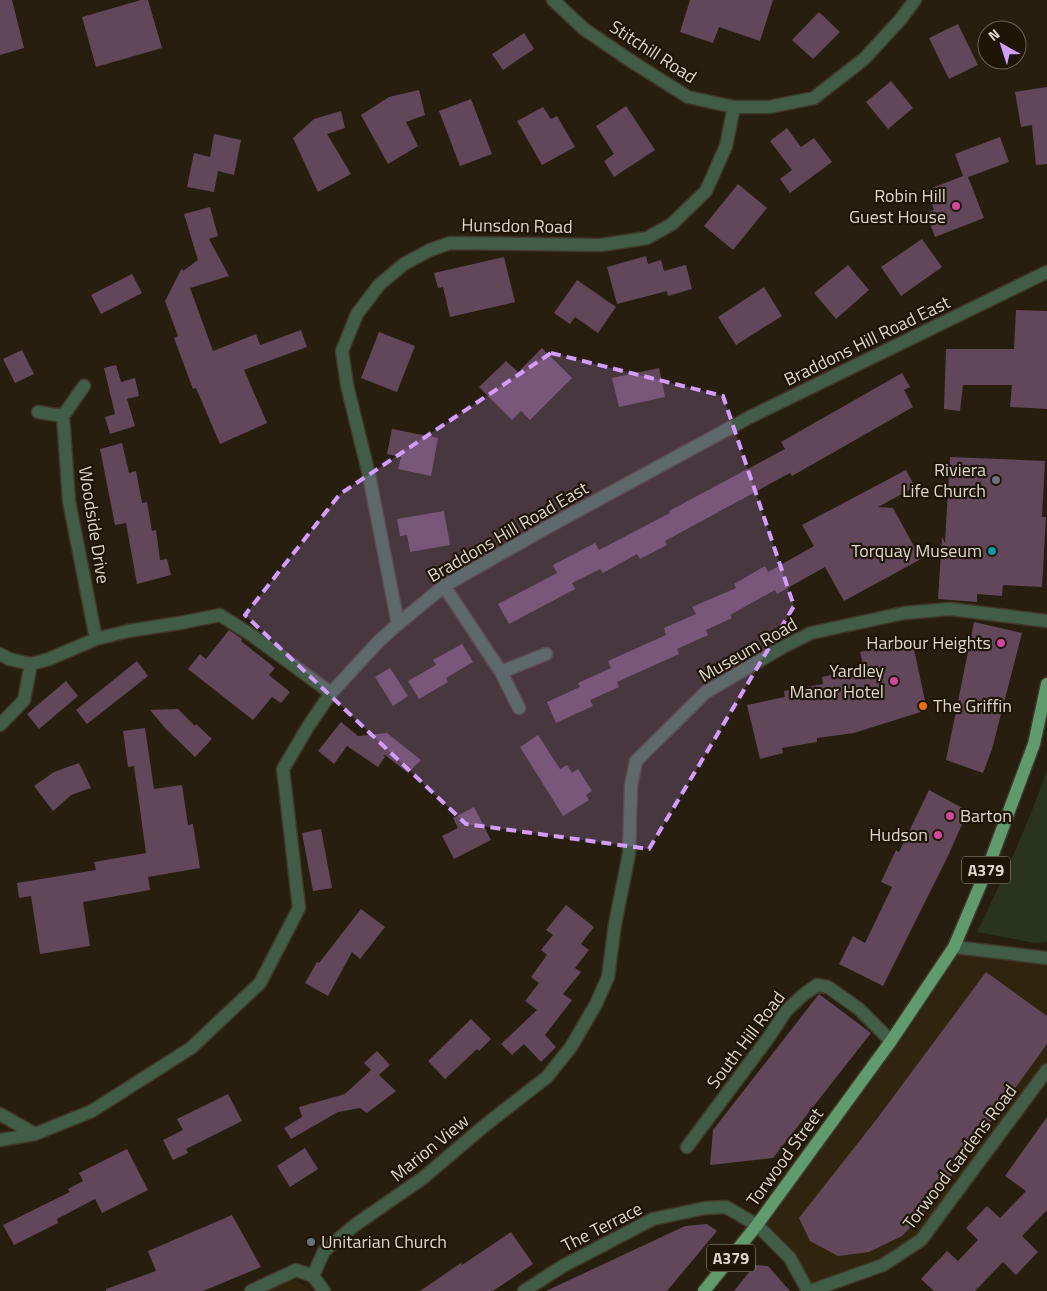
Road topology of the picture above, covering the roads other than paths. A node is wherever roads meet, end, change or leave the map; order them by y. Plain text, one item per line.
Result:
1 (553, 0) edge
2 (915, 0) edge
3 (734, 107) junction
4 (1047, 272) edge
5 (84, 386) dead end
6 (38, 412) dead end
7 (63, 416) junction
8 (444, 586) junction
9 (1047, 621) edge
10 (398, 624) junction
11 (96, 639) junction
12 (0, 654) edge
13 (546, 654) dead end
14 (31, 664) junction
15 (501, 672) junction
16 (1047, 684) edge
17 (331, 693) junction
18 (519, 708) dead end
19 (0, 725) edge
20 (954, 947) junction
21 (1047, 958) edge
22 (891, 1041) junction
23 (571, 1047) joint
24 (1047, 1070) edge
25 (0, 1114) edge
26 (36, 1134) junction
27 (0, 1140) edge
28 (687, 1147) dead end
29 (757, 1225) junction
30 (313, 1276) junction
31 (251, 1291) edge
32 (324, 1291) edge
33 (524, 1291) edge
34 (704, 1291) edge
35 (809, 1291) edge

1 - 3 street, Stitchill Road
2 - 3 street, Stitchill Road
3 - 10 street, Hunsdon Road
4 - 8 street, Braddons Hill Road East
5 - 7 street
6 - 7 street
7 - 11 street, Woodside Drive
8 - 10 street, Braddons Hill Road East
8 - 15 street
9 - 23 street, Museum Road
10 - 17 street, Braddons Hill Road East
11 - 14 street
11 - 17 street
12 - 14 street
13 - 15 street
14 - 19 street
15 - 18 street
16 - 20 main road, A379
17 - 26 street, Braddons Hill Road East
20 - 21 street
20 - 22 main road, A379
22 - 28 street, South Hill Road
22 - 29 main road, Torwood Street / A379
23 - 30 street, Marion View
24 - 35 street, Torwood Gardens Road
25 - 26 street
26 - 27 street, Braddons Hill Road East
29 - 33 street, The Terrace
29 - 34 main road, Torwood Street / A379
29 - 35 street, The Terrace
30 - 31 street
30 - 32 street

